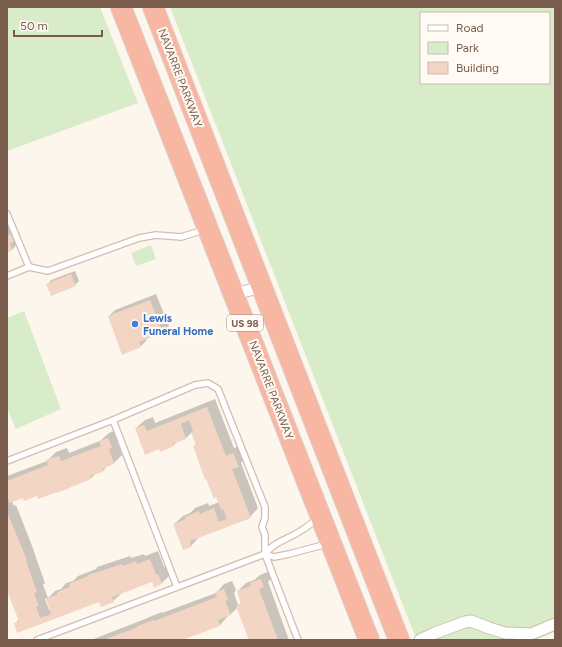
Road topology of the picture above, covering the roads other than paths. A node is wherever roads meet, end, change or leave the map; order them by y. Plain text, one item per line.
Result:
1 (121, 7) edge
2 (153, 7) edge
3 (7, 214) edge
4 (208, 228) junction
5 (29, 267) junction
6 (7, 276) edge
7 (262, 287) junction
8 (234, 294) junction
9 (113, 420) junction
10 (7, 461) edge
11 (320, 516) junction
12 (330, 543) junction
13 (266, 554) junction
14 (176, 587) junction
15 (555, 624) edge
16 (36, 640) edge
17 (298, 640) edge
18 (369, 640) edge
19 (400, 640) edge
20 (420, 640) edge

1 - 4 highway, NAVARRE PARKWAY / US 98
2 - 7 highway, NAVARRE PARKWAY / US 98
3 - 5 lane
4 - 5 lane
4 - 8 highway, NAVARRE PARKWAY / US 98
5 - 6 lane
7 - 8 street
7 - 19 highway, NAVARRE PARKWAY / US 98
8 - 11 highway, NAVARRE PARKWAY / US 98
9 - 10 lane
9 - 13 lane
9 - 14 lane
11 - 12 highway, NAVARRE PARKWAY / US 98
11 - 13 lane
12 - 13 lane
12 - 18 highway, NAVARRE PARKWAY / US 98
13 - 14 lane
13 - 17 lane
14 - 16 lane
15 - 20 street

